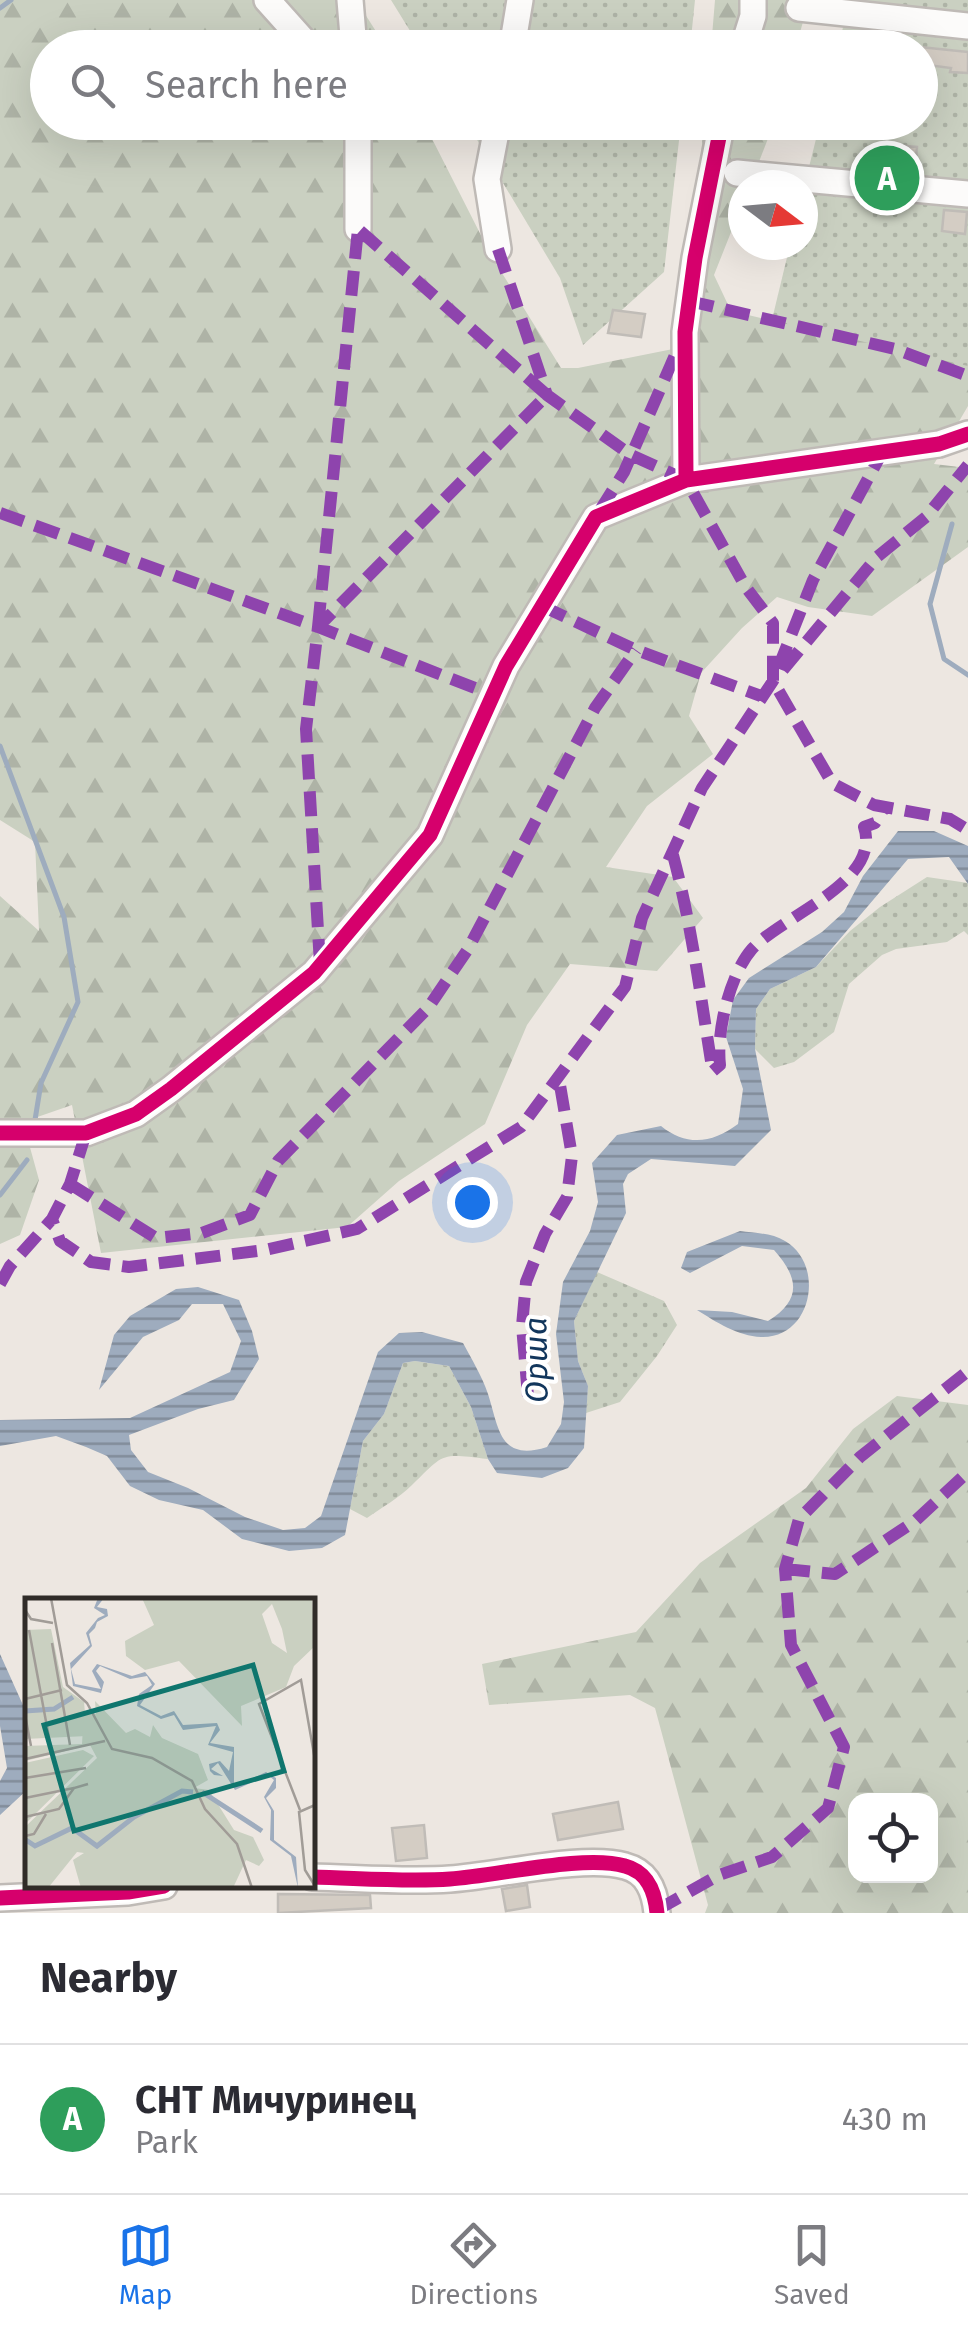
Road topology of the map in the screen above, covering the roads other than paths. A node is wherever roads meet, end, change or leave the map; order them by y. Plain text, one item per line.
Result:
1 (267, 0) edge
2 (350, 0) edge
3 (520, 0) edge
4 (753, 0) edge
5 (799, 8) dead end
6 (968, 26) edge
7 (294, 30) edge
8 (352, 30) edge
9 (515, 30) edge
10 (749, 30) edge
11 (358, 140) edge
12 (495, 140) edge
13 (718, 140) edge
14 (818, 180) edge
15 (968, 194) edge
16 (358, 229) dead end
17 (498, 250) dead end
18 (968, 434) edge
19 (686, 480) junction
20 (0, 1134) edge
21 (315, 1877) edge
22 (152, 1888) edge
23 (0, 1898) edge
24 (657, 1913) edge

1 - 7 street
2 - 8 street
3 - 9 street
4 - 10 street
5 - 6 street
11 - 16 street
12 - 17 street
13 - 19 street
14 - 15 street
18 - 19 street
19 - 20 street
21 - 24 street
22 - 23 street

